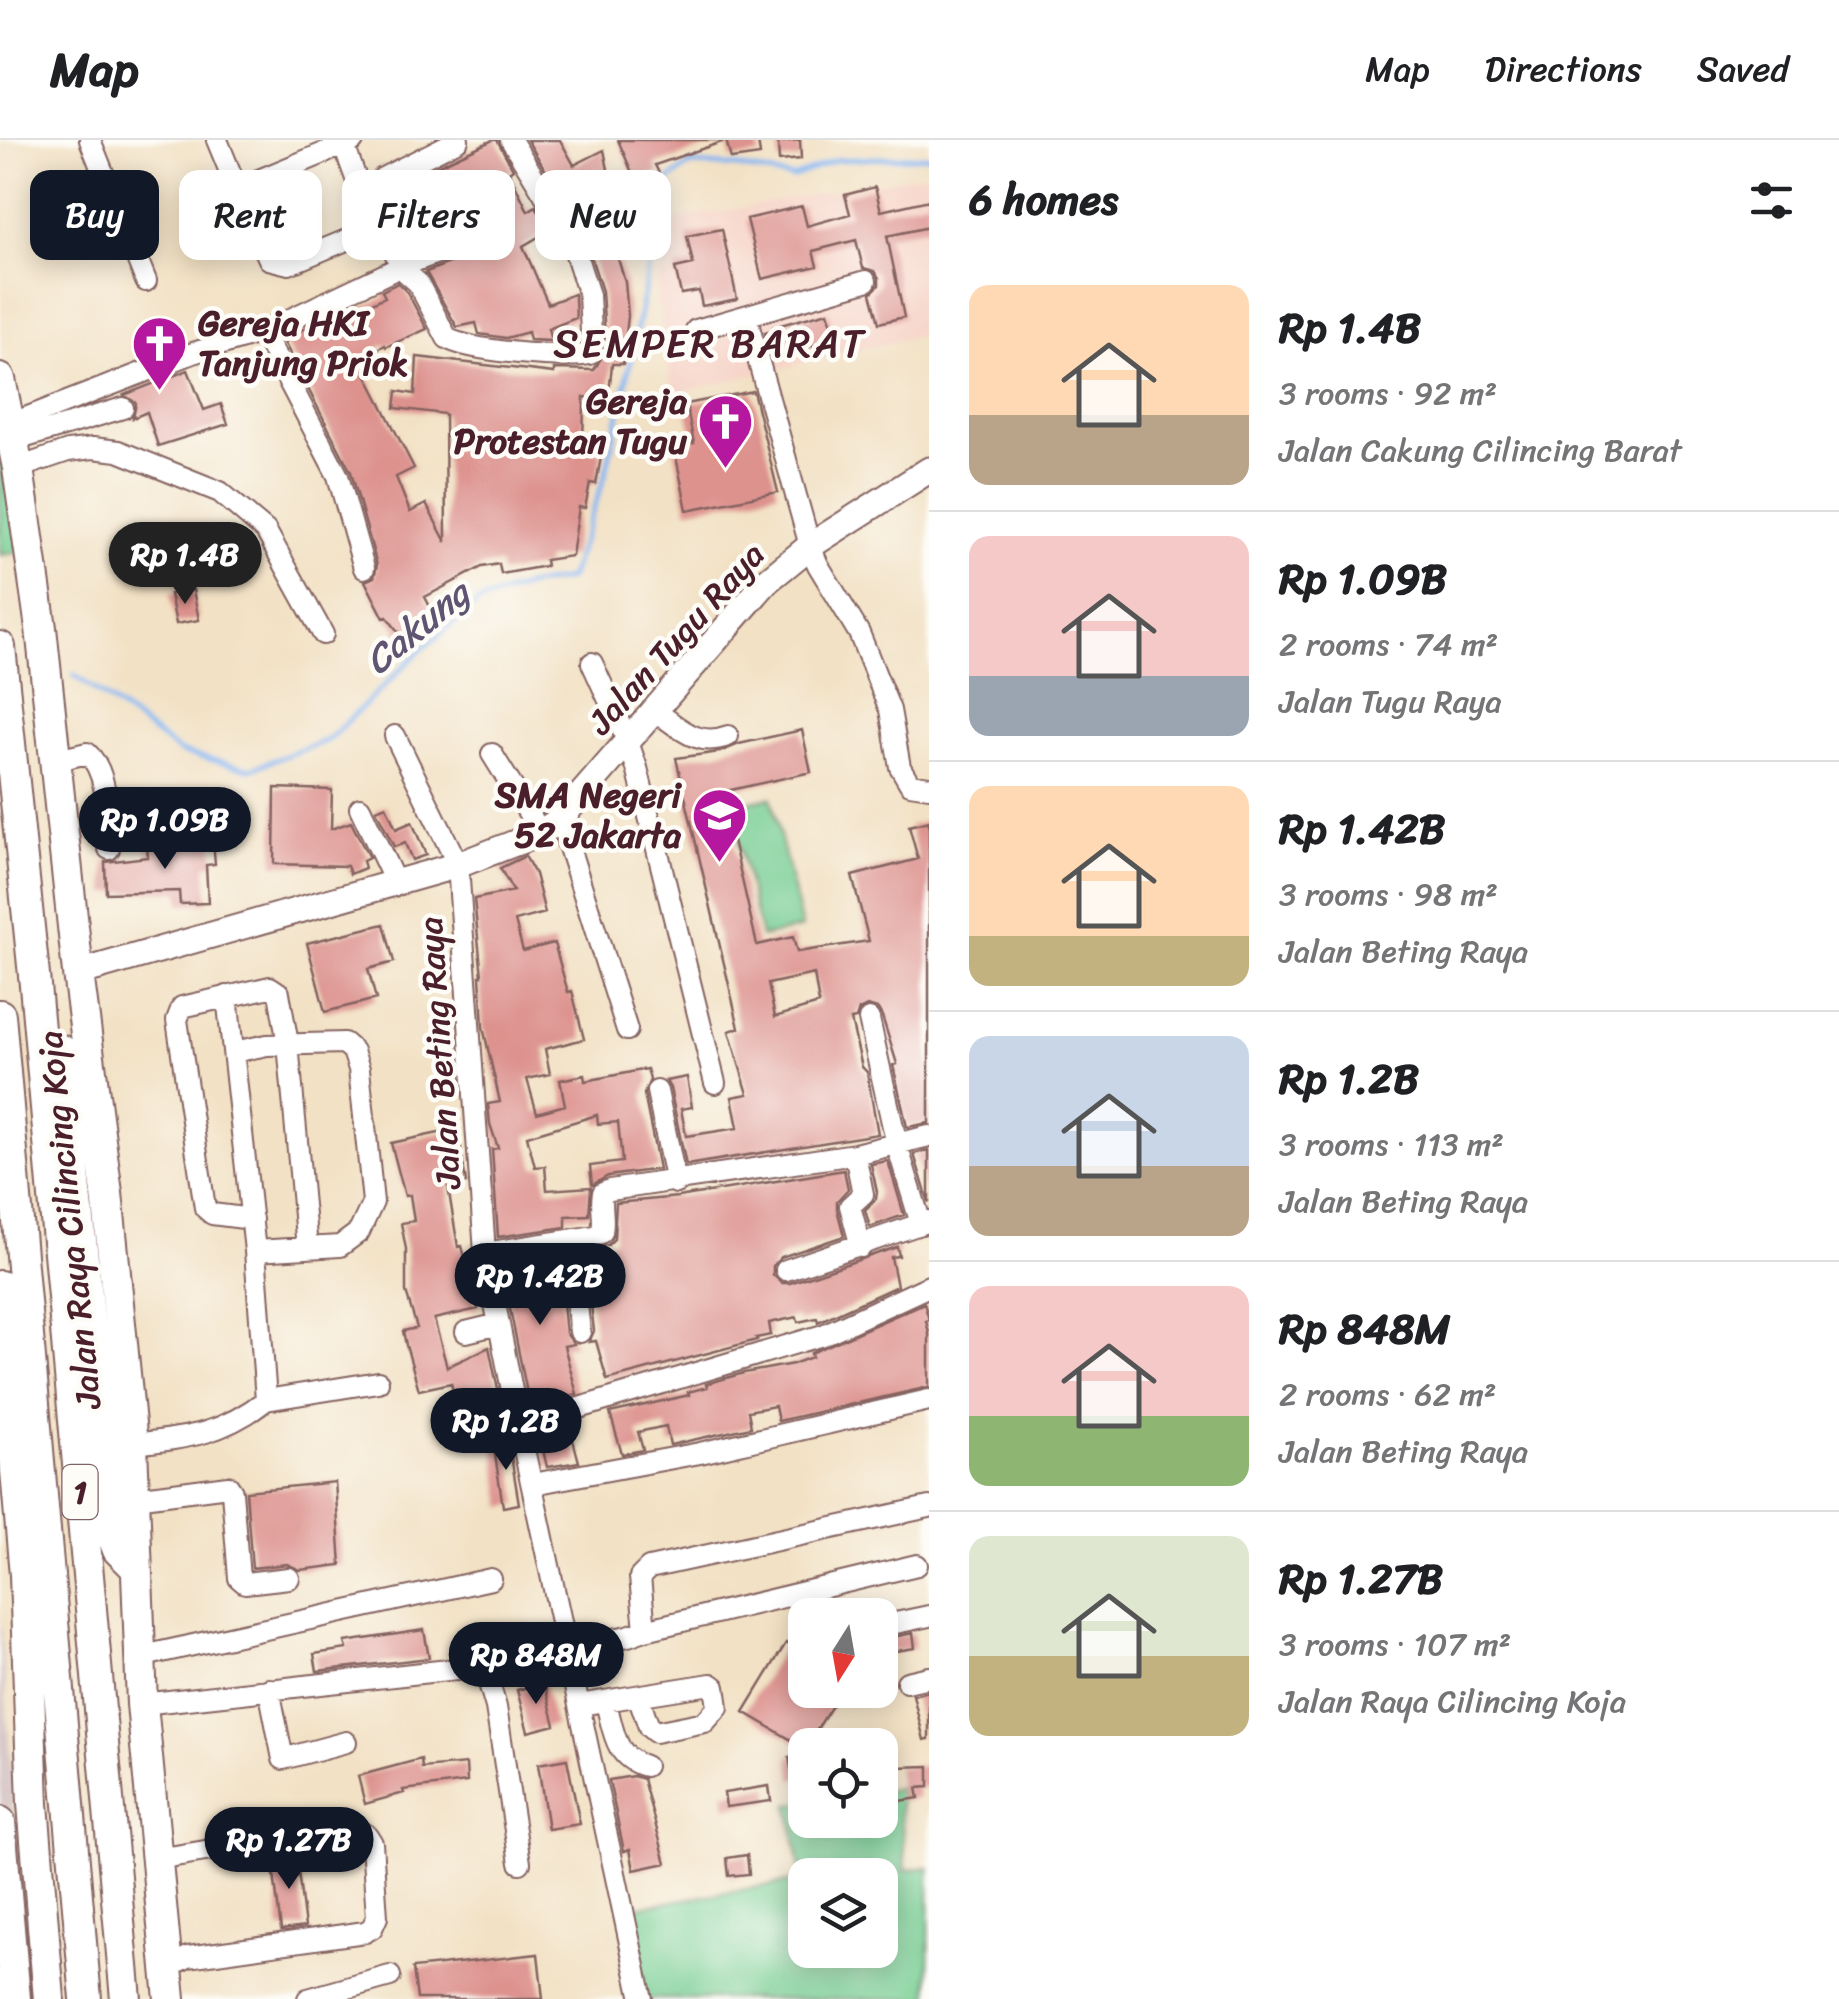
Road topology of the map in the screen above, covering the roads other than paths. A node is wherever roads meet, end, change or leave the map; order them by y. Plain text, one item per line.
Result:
1 (90, 140) edge
2 (217, 140) edge
3 (458, 140) edge
4 (510, 140) edge
5 (347, 142) edge
6 (229, 170) edge
7 (281, 170) edge
8 (322, 250) edge
9 (273, 260) edge
10 (298, 260) edge
11 (421, 260) edge
12 (400, 268) junction
13 (146, 280) dead end
14 (866, 281) dead end
15 (746, 316) junction
16 (696, 330) dead end
17 (263, 332) junction
18 (0, 379) edge
19 (122, 408) dead end
20 (14, 444) junction
21 (928, 475) edge
22 (810, 546) junction
23 (364, 568) dead end
24 (324, 634) dead end
25 (0, 647) edge
26 (592, 663) dead end
27 (654, 710) junction
28 (395, 736) dead end
29 (728, 736) dead end
30 (628, 742) junction
31 (52, 747) junction
32 (492, 754) dead end
33 (929, 787) edge
34 (360, 808) dead end
35 (550, 826) junction
36 (109, 850) dead end
37 (458, 865) junction
38 (396, 884) junction
39 (78, 974) junction
40 (34, 985) junction
41 (226, 996) junction
42 (0, 1016) edge
43 (868, 1019) dead end
44 (627, 1030) dead end
45 (288, 1044) junction
46 (234, 1052) junction
47 (715, 1083) dead end
48 (657, 1091) dead end
49 (929, 1136) edge
50 (897, 1145) junction
51 (855, 1154) junction
52 (676, 1183) junction
53 (252, 1219) junction
54 (925, 1222) edge
55 (570, 1240) junction
56 (861, 1246) junction
57 (307, 1248) junction
58 (255, 1251) junction
59 (485, 1253) junction
60 (786, 1270) dead end
61 (0, 1286) edge
62 (929, 1286) edge
63 (499, 1324) junction
64 (466, 1332) dead end
65 (580, 1332) dead end
66 (378, 1382) dead end
67 (266, 1400) junction
68 (929, 1400) edge
69 (518, 1426) junction
70 (132, 1444) junction
71 (533, 1484) junction
72 (121, 1497) junction
73 (929, 1507) edge
74 (917, 1565) dead end
75 (289, 1578) dead end
76 (491, 1580) dead end
77 (929, 1616) edge
78 (898, 1622) edge
79 (645, 1630) junction
80 (567, 1651) junction
81 (139, 1657) junction
82 (484, 1666) junction
83 (929, 1677) edge
84 (907, 1682) dead end
85 (269, 1688) junction
86 (640, 1698) dead end
87 (606, 1703) junction
88 (142, 1704) junction
89 (579, 1706) junction
90 (346, 1742) dead end
91 (645, 1766) dead end
92 (0, 1822) edge
93 (157, 1859) junction
94 (520, 1863) dead end
95 (167, 1968) junction
96 (390, 1976) dead end
97 (16, 1999) edge
98 (50, 1999) edge
99 (86, 1999) edge
100 (126, 1999) edge
101 (170, 1999) edge
102 (308, 1999) edge
103 (642, 1999) edge

1 - 13 street
2 - 6 street
3 - 12 street
4 - 12 street
5 - 7 street
5 - 8 street
9 - 10 street
11 - 12 street
12 - 17 street
14 - 15 street
15 - 16 street
15 - 22 street
17 - 20 street
17 - 23 street
18 - 20 highway, Jalan Raya Cilincing Koja
19 - 20 street
20 - 24 street
20 - 31 highway, Jalan Raya Cilincing Koja
21 - 22 main road, Jalan Tugu Raya
22 - 27 main road, Jalan Tugu Raya
22 - 33 street
25 - 40 highway, 1
26 - 30 street
27 - 29 street
27 - 30 main road, Jalan Tugu Raya
28 - 37 street
30 - 35 main road, Jalan Tugu Raya
30 - 47 street
31 - 36 street
31 - 39 highway, Jalan Raya Cilincing Koja
32 - 35 street
34 - 38 street
35 - 37 main road, Jalan Tugu Raya
35 - 44 street
37 - 38 main road, Jalan Tugu Raya
37 - 59 street, Jalan Beting Raya
38 - 39 main road, Jalan Tugu Raya
39 - 70 highway, Jalan Raya Cilincing Koja
40 - 72 highway
40 - 100 highway, 1
41 - 45 street
41 - 46 street
41 - 53 street
42 - 99 highway, 1
43 - 50 street
45 - 46 street
45 - 57 street
45 - 57 street
46 - 53 street
48 - 52 street
49 - 50 street
50 - 51 street
50 - 54 street
51 - 52 street
51 - 56 street
52 - 55 street
53 - 58 street
54 - 56 street
55 - 59 street
55 - 65 street
56 - 60 street
57 - 58 street
58 - 67 street
59 - 63 street, Jalan Beting Raya
61 - 98 highway
62 - 69 street
63 - 64 street
63 - 69 street, Jalan Beting Raya
66 - 67 street
67 - 70 street
68 - 71 street
69 - 71 street, Jalan Beting Raya
70 - 72 highway, Jalan Raya Cilincing Koja
71 - 80 street, Jalan Beting Raya
72 - 75 street
72 - 81 highway, Jalan Raya Cilincing Koja
73 - 79 street
74 - 79 street
76 - 81 street
77 - 78 street
79 - 80 street
80 - 82 street
80 - 89 street, Jalan Beting Raya
81 - 88 highway, Jalan Raya Cilincing Koja
82 - 85 street
82 - 94 street
83 - 84 street
85 - 88 street
85 - 90 street
86 - 87 street
87 - 89 street
87 - 91 street
88 - 93 highway, Jalan Raya Cilincing Koja
89 - 103 street, Jalan Beting Raya
92 - 97 highway
93 - 95 highway, Jalan Raya Cilincing Koja
93 - 95 street
95 - 101 highway, Jalan Raya Cilincing Koja
96 - 102 street

